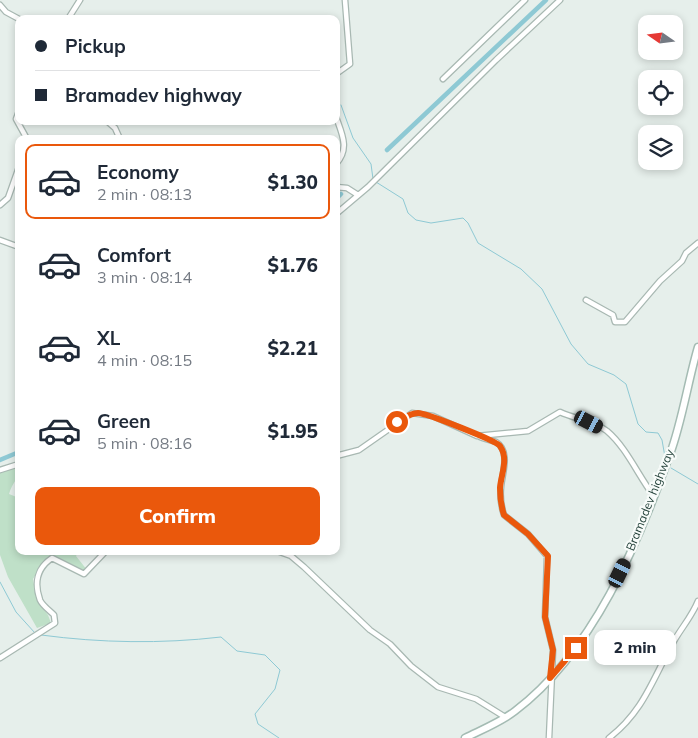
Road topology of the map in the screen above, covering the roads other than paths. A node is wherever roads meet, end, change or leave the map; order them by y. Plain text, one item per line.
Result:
1 (80, 0) edge
2 (344, 0) edge
3 (525, 0) edge
4 (560, 0) edge
5 (0, 5) edge
6 (71, 15) edge
7 (15, 17) edge
8 (340, 71) edge
9 (442, 79) dead end
10 (339, 125) edge
11 (340, 159) edge
12 (15, 178) edge
13 (340, 187) edge
14 (358, 195) junction
15 (0, 205) edge
16 (340, 211) edge
17 (0, 240) edge
18 (698, 243) edge
19 (15, 246) edge
20 (586, 300) dead end
21 (698, 347) edge
22 (477, 436) junction
23 (340, 455) edge
24 (15, 465) edge
25 (0, 470) edge
26 (653, 495) junction
27 (102, 555) edge
28 (288, 555) edge
29 (698, 601) edge
30 (0, 658) edge
31 (550, 678) junction
32 (504, 717) junction
33 (464, 738) edge
34 (549, 738) edge
35 (608, 738) edge

1 - 6 street
2 - 8 street
3 - 9 street
4 - 14 street
5 - 7 street
10 - 11 street
12 - 15 street
13 - 14 street
14 - 16 street
17 - 19 street
18 - 20 street
21 - 26 street, Bramadev highway
22 - 23 street
22 - 26 street
22 - 31 street
24 - 25 street
26 - 31 street, Bramadev highway
27 - 30 street
28 - 32 street
29 - 35 street
31 - 32 street, Bramadev highway
31 - 34 street
32 - 33 street, Bramadev highway

